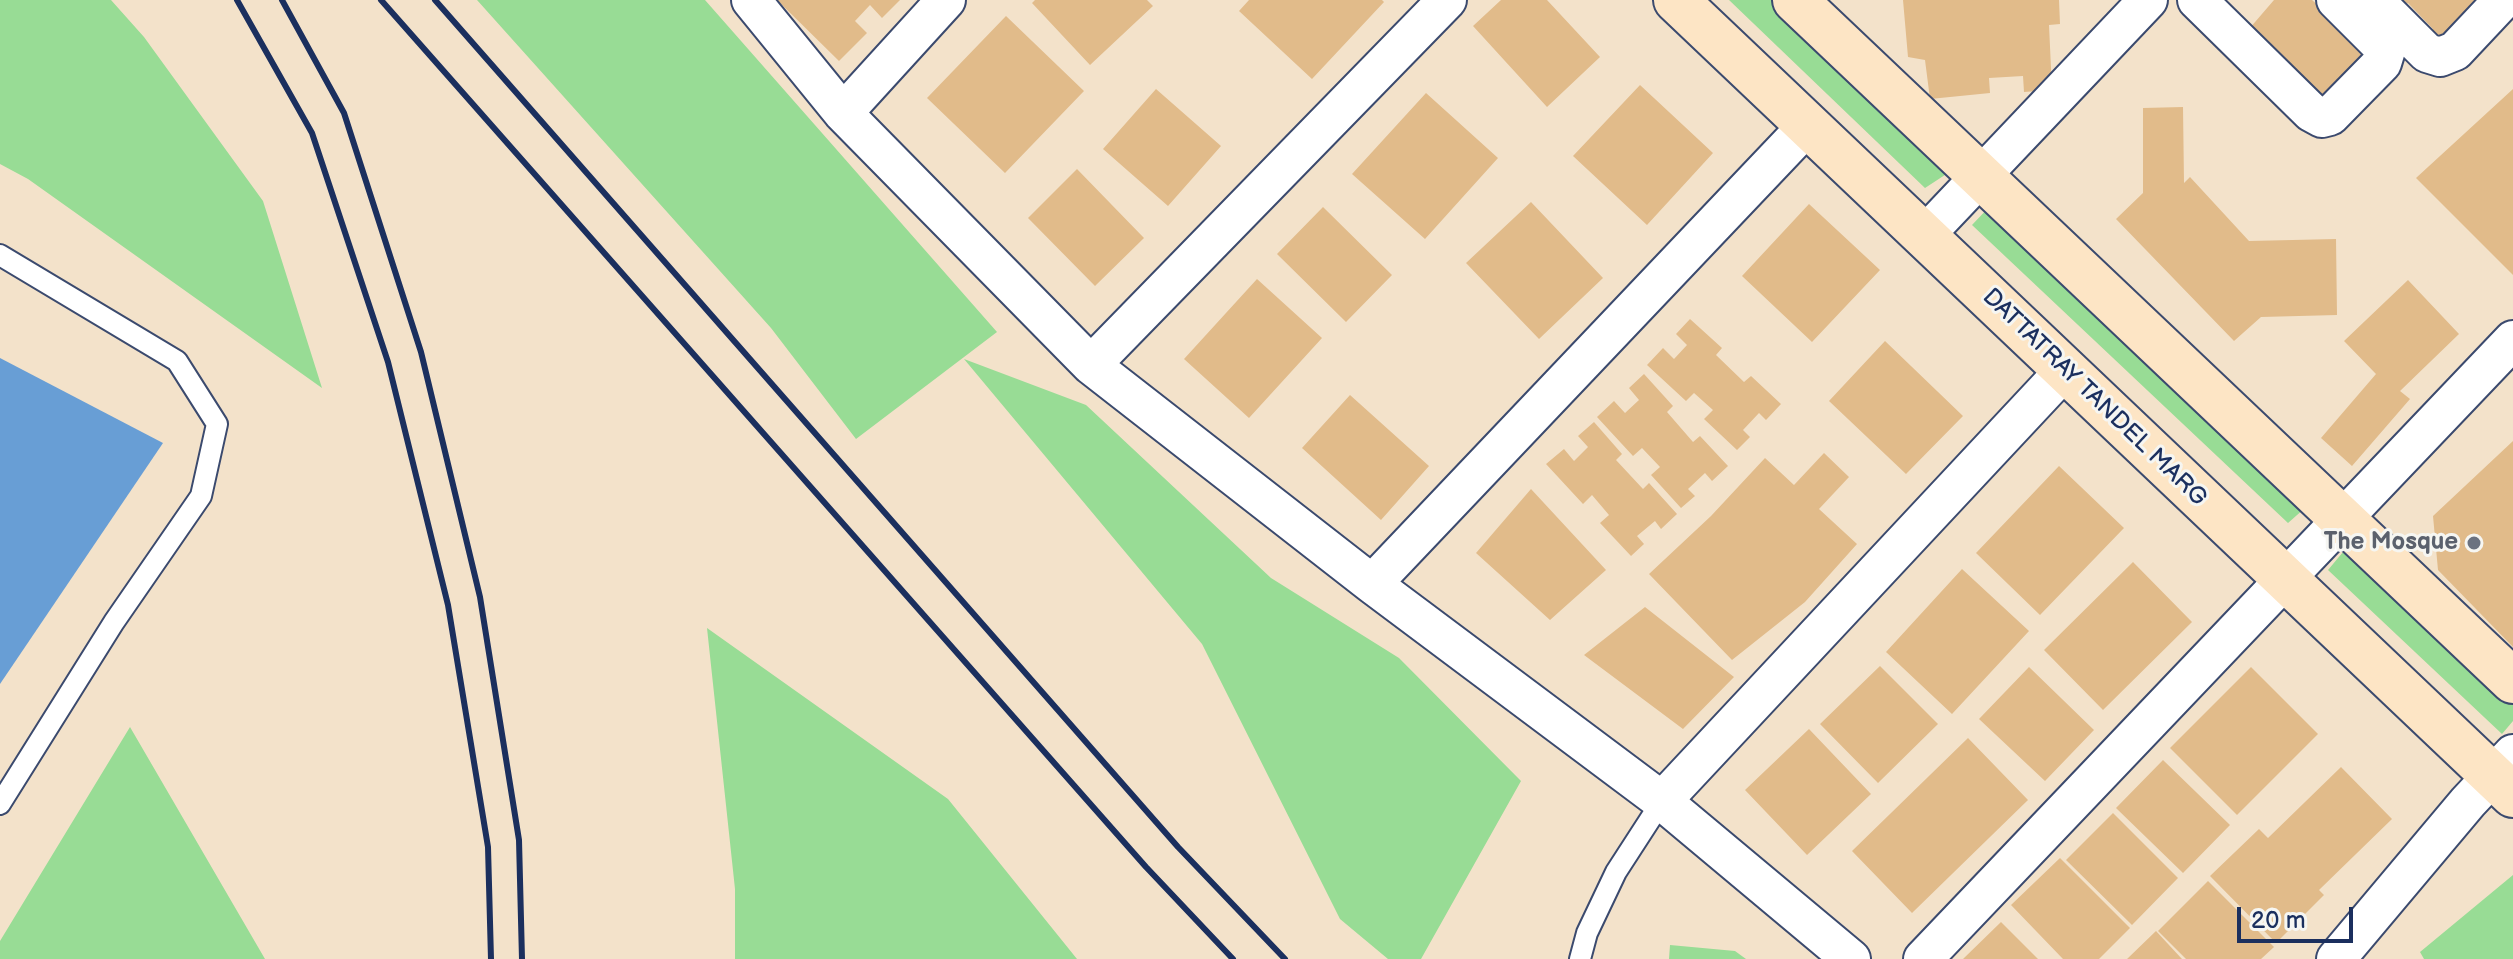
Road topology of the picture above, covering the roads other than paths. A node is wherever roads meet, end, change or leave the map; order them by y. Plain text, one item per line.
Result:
1 (751, 0) edge
2 (946, 0) edge
3 (1447, 0) edge
4 (1676, 0) edge
5 (1795, 0) edge
6 (2148, 0) edge
7 (2336, 0) edge
8 (2374, 0) edge
9 (2503, 0) edge
10 (2220, 7) edge
11 (843, 113) junction
12 (1808, 125) junction
13 (1980, 176) junction
14 (1924, 236) junction
15 (0, 255) edge
16 (2513, 340) edge
17 (1091, 365) junction
18 (2065, 370) junction
19 (2342, 519) junction
20 (2285, 579) junction
21 (1372, 584) junction
22 (2513, 681) edge
23 (2506, 775) edge
24 (1662, 801) junction
25 (0, 804) edge
26 (1580, 959) edge
27 (1851, 959) edge
28 (1923, 959) edge
29 (2336, 959) edge

1 - 11 street
2 - 11 street
3 - 17 street
4 - 12 main road, DATTATRAY TANDEL MARG
5 - 13 main road
6 - 13 street
7 - 10 street
8 - 9 street
11 - 17 street
12 - 14 main road, DATTATRAY TANDEL MARG
12 - 21 street
13 - 14 street
13 - 19 main road
14 - 18 main road, DATTATRAY TANDEL MARG
15 - 25 lane
16 - 19 street
17 - 21 street
18 - 20 main road, DATTATRAY TANDEL MARG
18 - 24 street
19 - 20 street
19 - 22 main road
20 - 23 main road, DATTATRAY TANDEL MARG
20 - 28 street
21 - 24 street
23 - 29 street
24 - 26 lane
24 - 27 street

